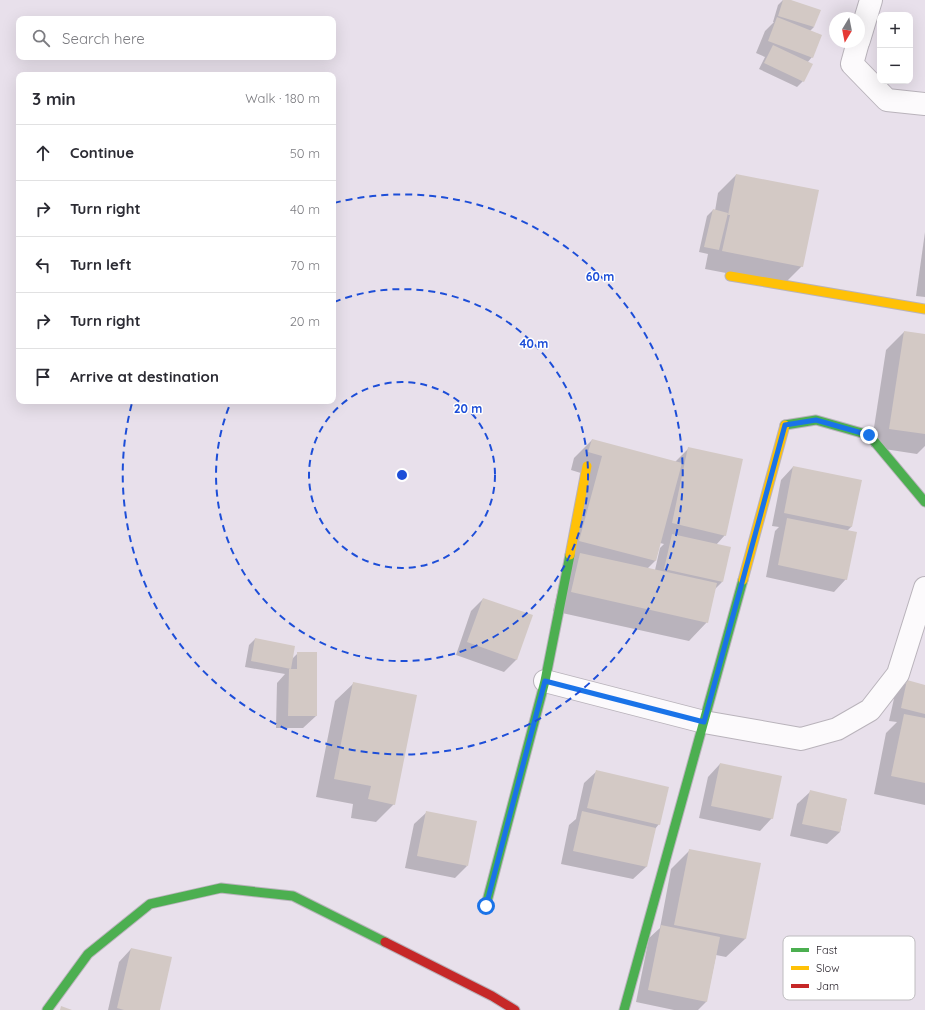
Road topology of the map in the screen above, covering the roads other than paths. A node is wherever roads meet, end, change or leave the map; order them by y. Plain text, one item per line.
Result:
1 (870, 0) edge
2 (865, 19) edge
3 (857, 48) edge
4 (925, 104) edge
5 (730, 276) dead end
6 (925, 309) edge
7 (587, 466) dead end
8 (925, 502) edge
9 (925, 588) edge
10 (545, 681) junction
11 (704, 722) junction
12 (486, 906) dead end
13 (490, 1003) edge
14 (47, 1010) edge
15 (515, 1010) edge
16 (624, 1010) edge

1 - 2 street
3 - 4 street
5 - 6 street
7 - 10 street
8 - 11 street
9 - 11 street
10 - 11 street
10 - 12 street
11 - 16 street
13 - 14 street
13 - 15 street

